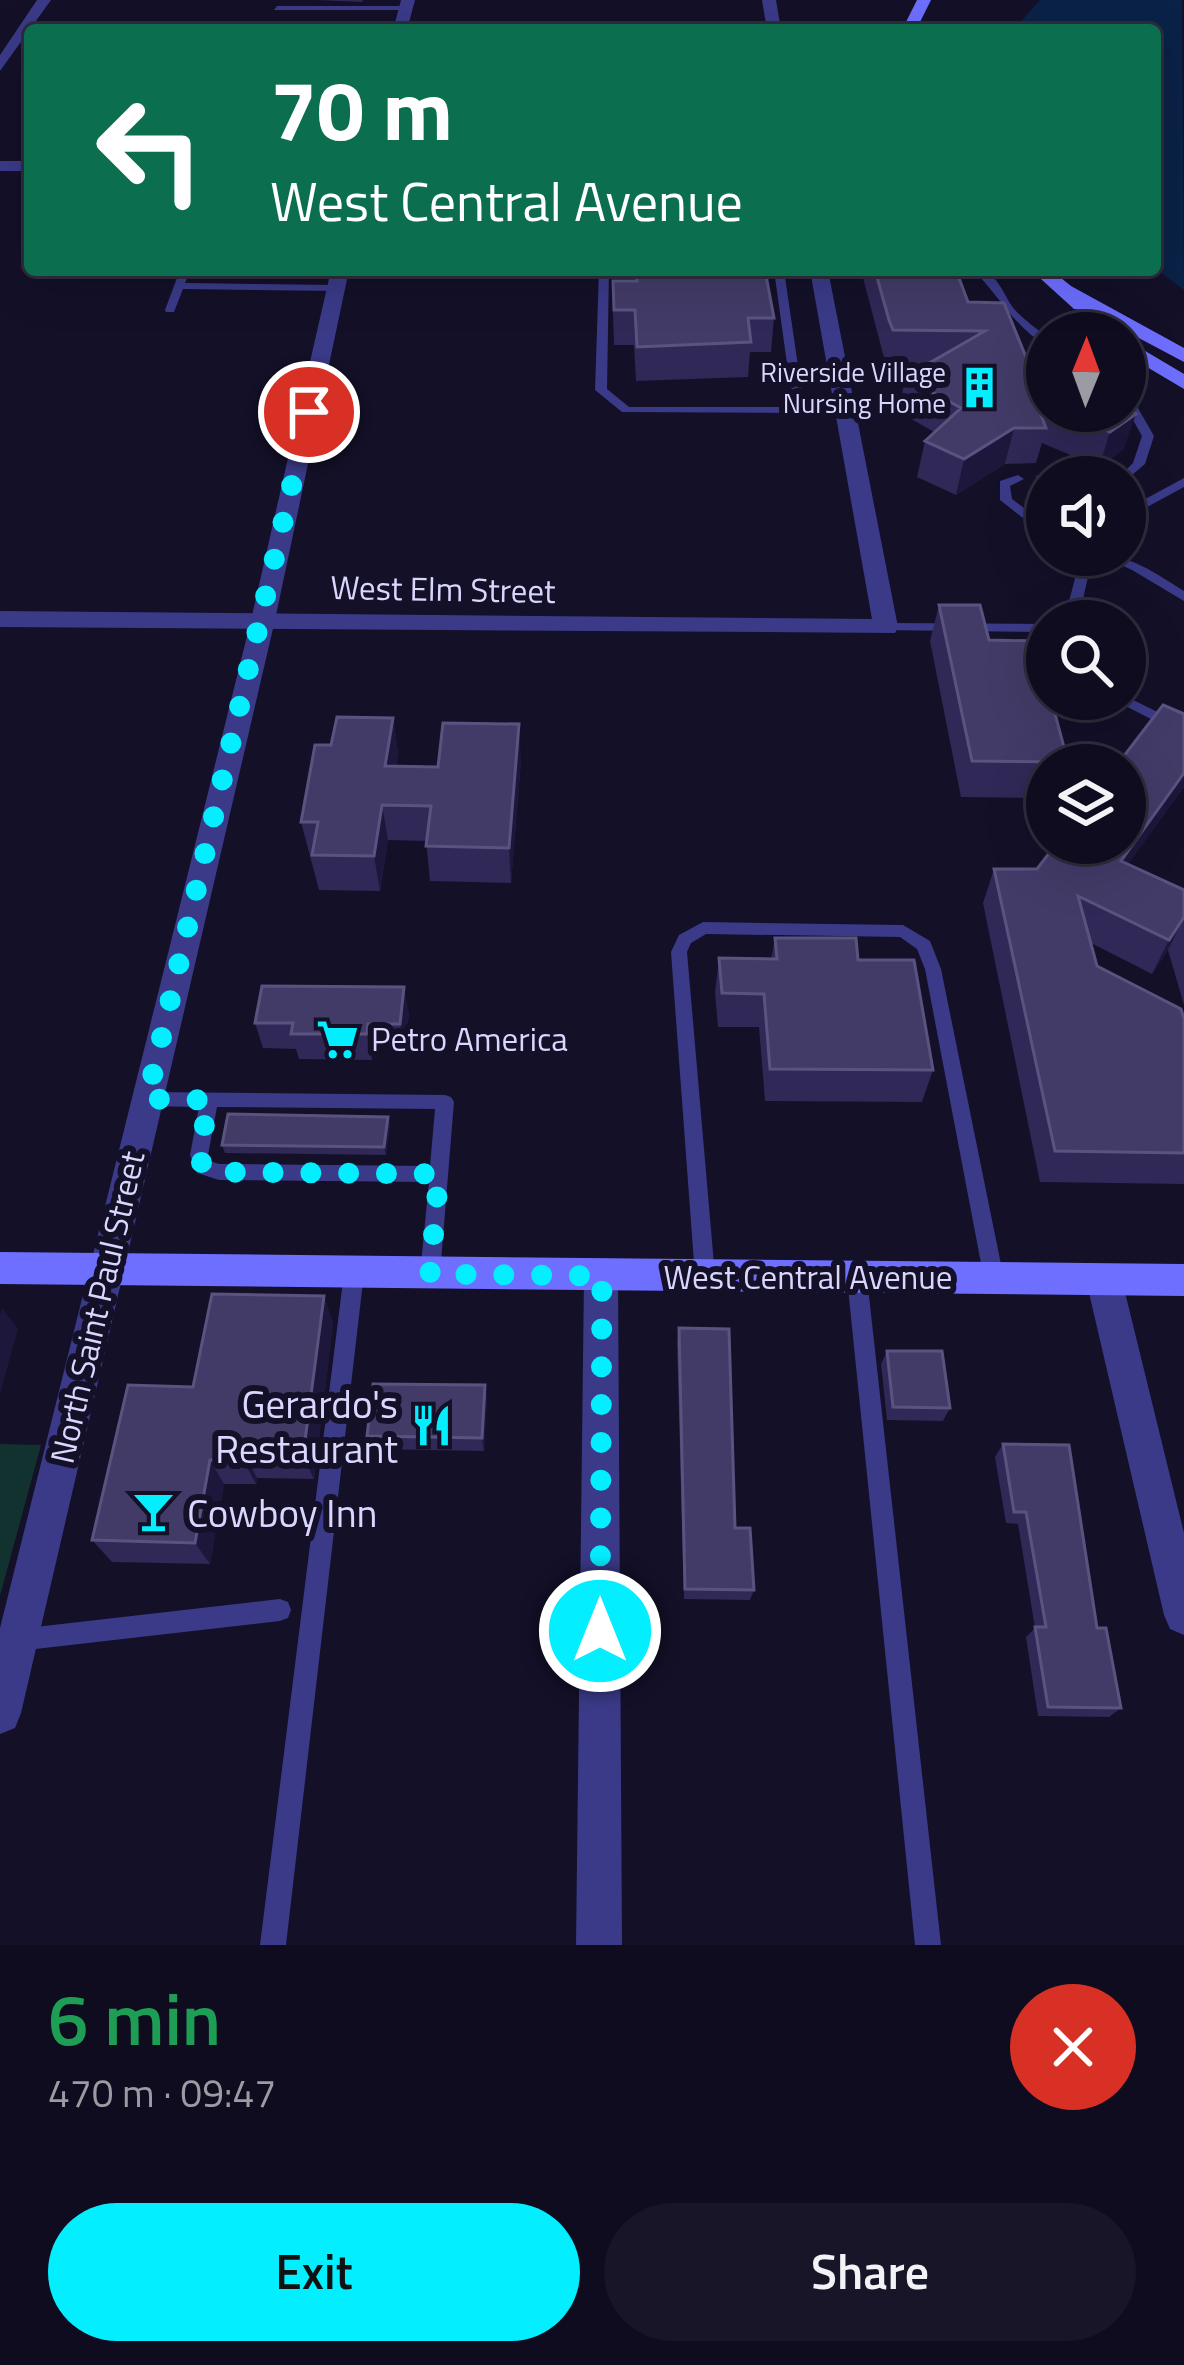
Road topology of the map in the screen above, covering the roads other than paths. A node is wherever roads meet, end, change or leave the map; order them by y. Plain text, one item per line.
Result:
1 (279, 4) edge
2 (304, 4) edge
3 (407, 4) edge
4 (273, 19) dead end
5 (24, 30) edge
6 (0, 66) edge
7 (183, 276) edge
8 (604, 276) edge
9 (780, 276) edge
10 (820, 276) edge
11 (985, 276) edge
12 (1047, 276) edge
13 (338, 279) edge
14 (179, 286) junction
15 (1066, 291) junction
16 (170, 310) dead end
17 (1089, 312) edge
18 (1026, 324) edge
19 (1184, 356) edge
20 (1146, 358) edge
21 (1184, 383) edge
22 (799, 410) junction
23 (845, 410) junction
24 (1018, 479) dead end
25 (1184, 482) edge
26 (1146, 503) edge
27 (1026, 516) edge
28 (1146, 573) edge
29 (1184, 598) edge
30 (0, 619) edge
31 (263, 620) junction
32 (886, 627) junction
33 (1026, 628) edge
34 (1146, 712) edge
35 (1184, 731) edge
36 (147, 1099) junction
37 (209, 1100) junction
38 (439, 1174) junction
39 (0, 1268) edge
40 (105, 1269) junction
41 (354, 1273) junction
42 (430, 1274) junction
43 (602, 1276) junction
44 (705, 1276) junction
45 (856, 1278) junction
46 (994, 1279) junction
47 (1104, 1280) junction
48 (1184, 1280) edge
49 (280, 1610) dead end
50 (1184, 1615) edge
51 (17, 1641) junction
52 (0, 1713) edge
53 (273, 1945) edge
54 (599, 1945) edge
55 (928, 1945) edge

1 - 2 lane
1 - 4 lane
2 - 3 lane
5 - 6 street
7 - 14 lane
8 - 22 lane
9 - 22 lane
10 - 23 street
11 - 18 lane
12 - 15 main road
13 - 14 lane
13 - 31 street, North Saint Paul Street
14 - 16 lane
15 - 17 main road
15 - 19 main road
20 - 21 main road
22 - 23 lane
23 - 32 street
24 - 27 lane
25 - 26 lane
28 - 29 lane
30 - 31 street, West Elm Street
31 - 32 street, West Elm Street
31 - 36 street, North Saint Paul Street
32 - 33 lane
34 - 35 lane
36 - 37 lane
36 - 40 street, North Saint Paul Street
37 - 38 lane
37 - 38 lane
38 - 42 lane
39 - 40 main road, West Central Avenue
40 - 41 main road, West Central Avenue
40 - 51 street, North Saint Paul Street
41 - 42 main road, West Central Avenue
41 - 53 lane
42 - 43 main road, West Central Avenue
43 - 44 main road, West Central Avenue
43 - 54 street
44 - 45 main road, West Central Avenue
44 - 46 lane
45 - 46 main road, West Central Avenue
45 - 55 lane
46 - 47 main road, West Central Avenue
47 - 48 main road, West Central Avenue
47 - 50 street
49 - 51 lane
51 - 52 street, North Saint Paul Street

